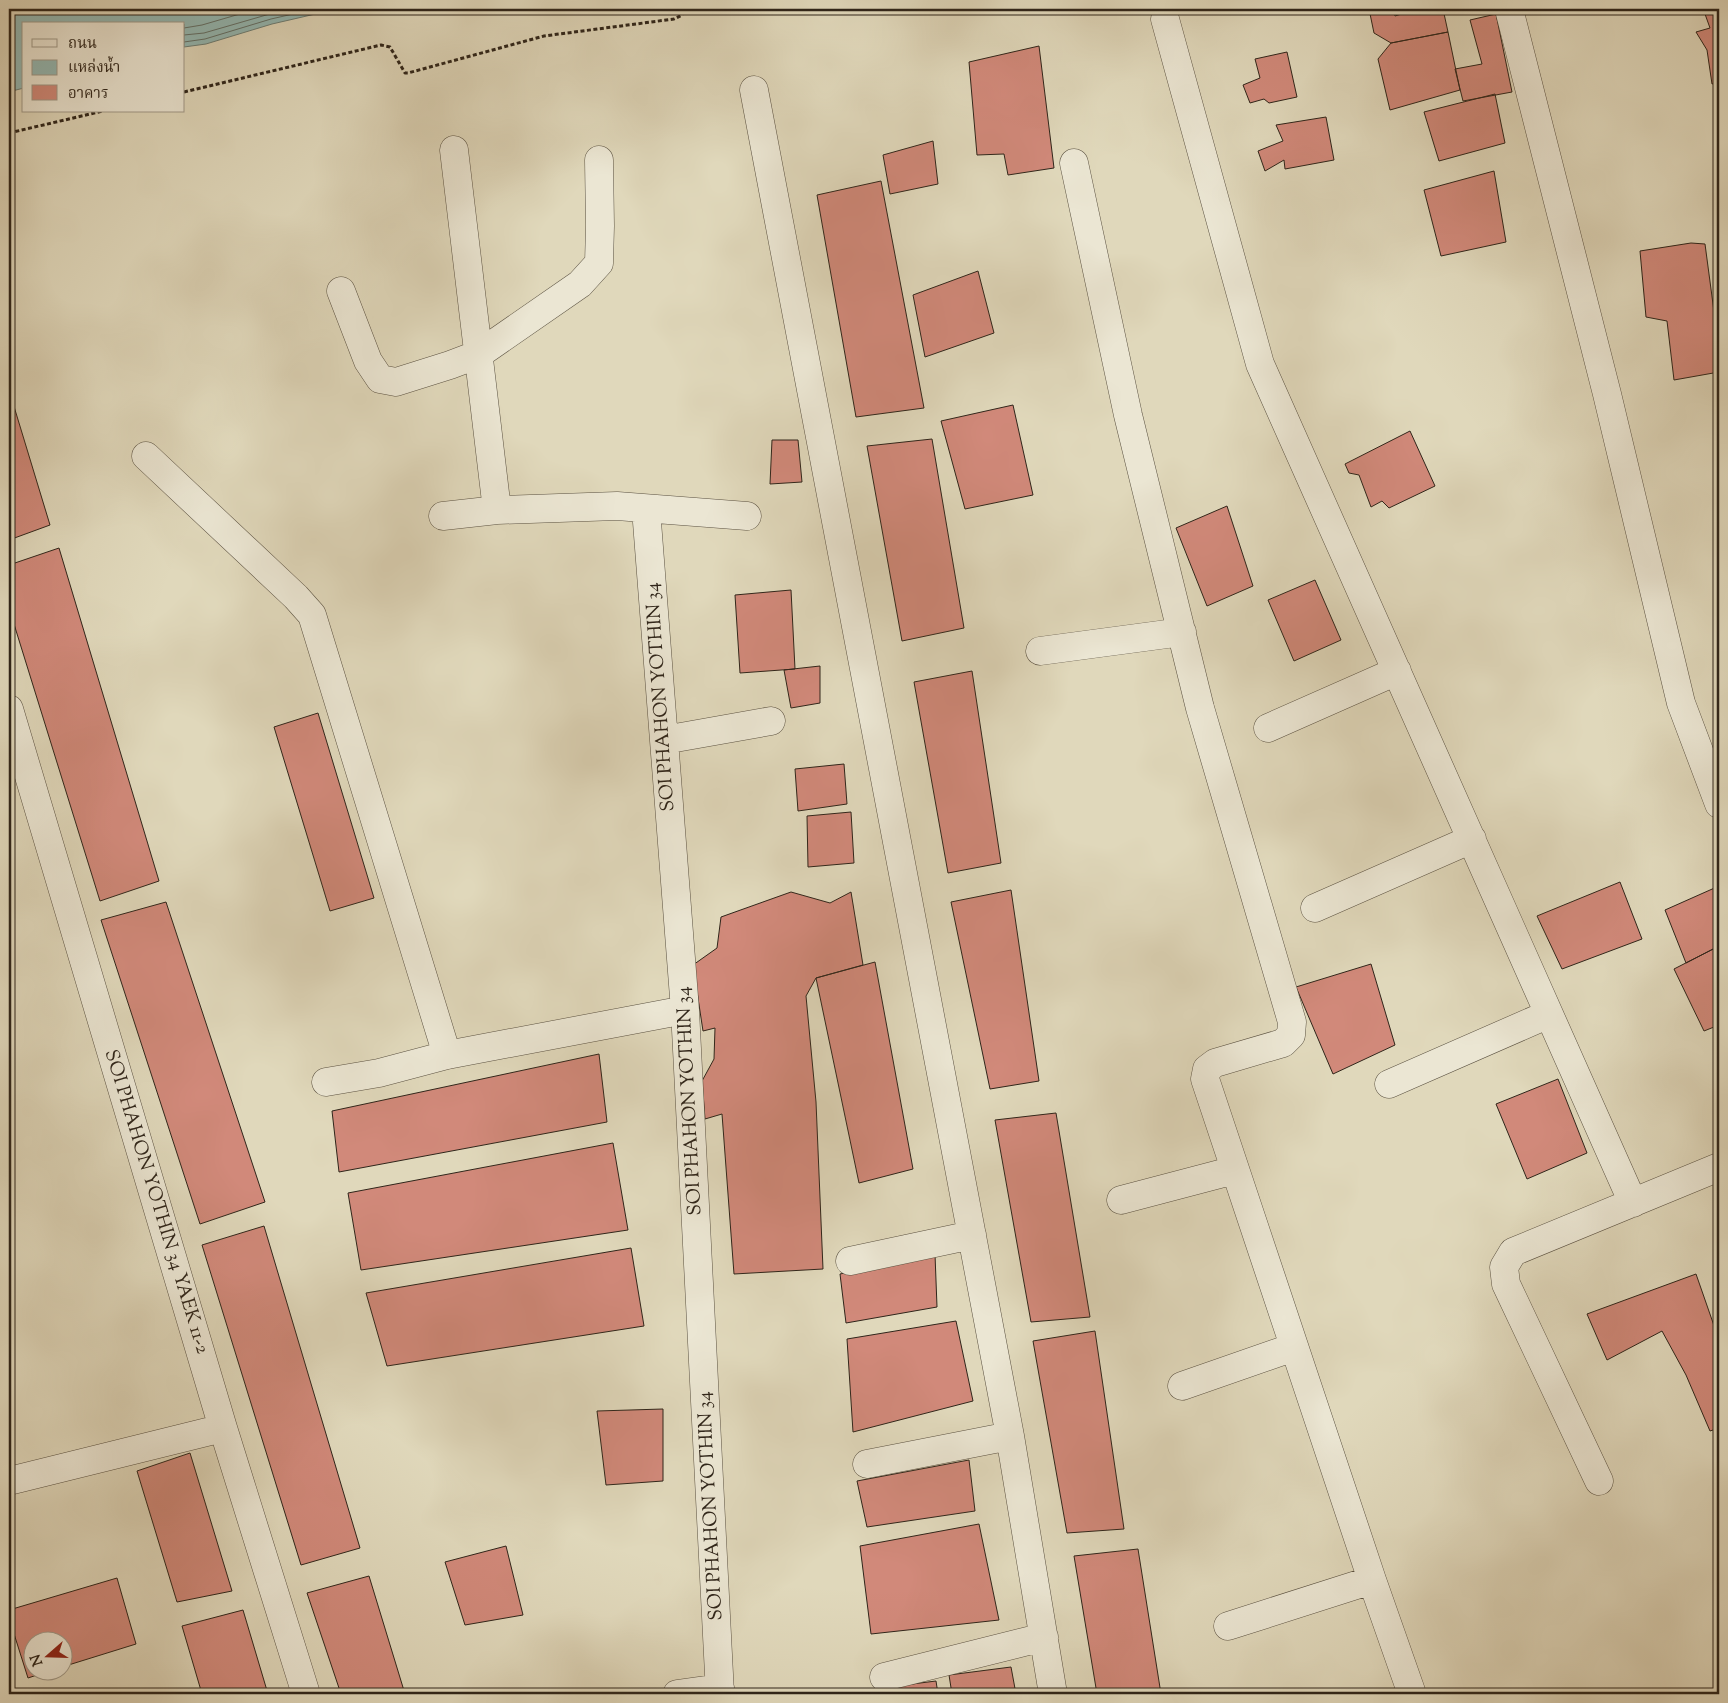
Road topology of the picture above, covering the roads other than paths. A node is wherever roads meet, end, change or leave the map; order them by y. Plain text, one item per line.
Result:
1 (1509, 9) edge
2 (1165, 19) dead end
3 (754, 90) dead end
4 (454, 150) dead end
5 (599, 160) dead end
6 (1074, 162) dead end
7 (341, 291) dead end
8 (479, 354) junction
9 (146, 456) dead end
10 (646, 509) junction
11 (497, 510) junction
12 (443, 516) dead end
13 (747, 516) dead end
14 (1182, 632) junction
15 (1040, 651) dead end
16 (1397, 672) junction
17 (9, 710) edge
18 (771, 720) dead end
19 (1268, 728) dead end
20 (664, 740) junction
21 (1719, 804) edge
22 (1472, 839) junction
23 (1315, 908) dead end
24 (685, 1010) junction
25 (1549, 1014) junction
26 (447, 1056) junction
27 (326, 1082) dead end
28 (1389, 1084) dead end
29 (1719, 1167) edge
30 (1235, 1170) junction
31 (1121, 1200) dead end
32 (1633, 1203) junction
33 (972, 1235) junction
34 (850, 1261) dead end
35 (1294, 1347) junction
36 (1182, 1386) dead end
37 (223, 1428) junction
38 (1010, 1436) junction
39 (867, 1464) dead end
40 (9, 1481) edge
41 (1599, 1481) dead end
42 (1372, 1580) junction
43 (1228, 1626) dead end
44 (1044, 1637) junction
45 (884, 1677) dead end
46 (720, 1691) edge
47 (306, 1694) edge
48 (677, 1694) edge
49 (1053, 1694) edge
50 (1412, 1694) edge

1 - 21 street
2 - 16 street
3 - 33 street
4 - 8 street
5 - 8 street
6 - 14 street
7 - 8 street
8 - 11 street
9 - 26 street
10 - 11 street
10 - 13 street
10 - 20 street, SOI PHAHON YOTHIN 34
11 - 12 street
14 - 15 street
14 - 30 street
16 - 19 street
16 - 22 street
17 - 37 street, SOI PHAHON YOTHIN 34 YAEK 11-2
18 - 20 street
20 - 24 street, SOI PHAHON YOTHIN 34
22 - 23 street
22 - 25 street
24 - 26 street
24 - 46 street, SOI PHAHON YOTHIN 34
25 - 28 street
25 - 32 street
26 - 27 street
29 - 32 street
30 - 31 street
30 - 35 street
32 - 41 street
33 - 34 street
33 - 38 street
35 - 36 street
35 - 42 street
37 - 40 street
37 - 47 street, SOI PHAHON YOTHIN 34 YAEK 11-2
38 - 39 street
38 - 44 street
42 - 43 street
42 - 50 street
44 - 45 street
44 - 49 street
46 - 48 street

